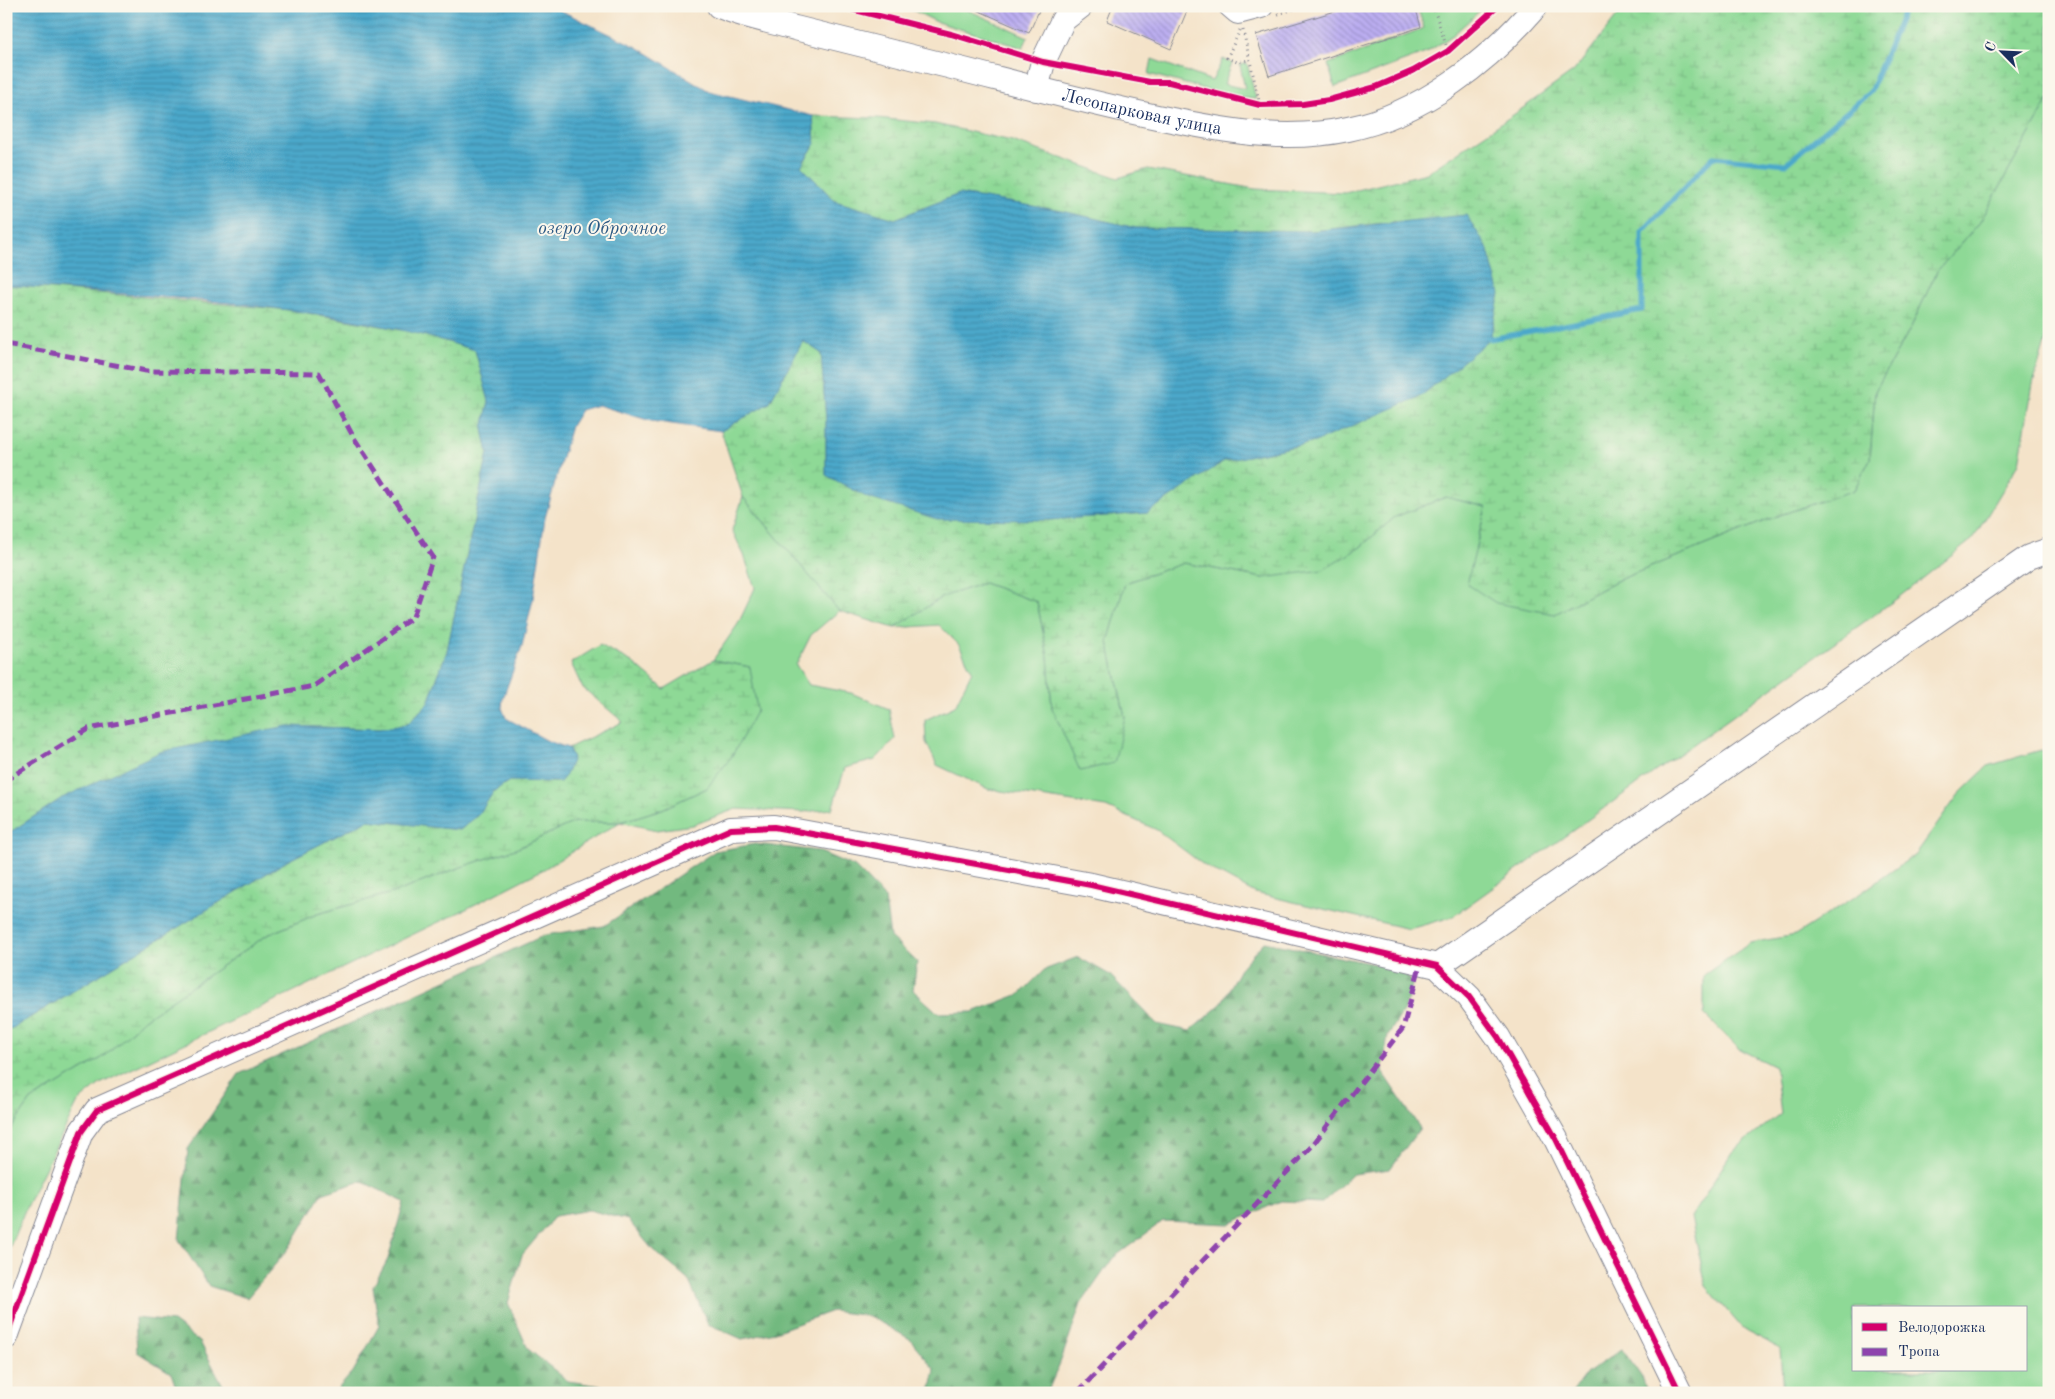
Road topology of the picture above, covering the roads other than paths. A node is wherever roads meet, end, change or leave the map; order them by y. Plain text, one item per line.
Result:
1 (719, 6) edge
2 (1081, 6) edge
3 (1231, 6) edge
4 (1536, 6) edge
5 (1265, 12) edge
6 (775, 14) edge
7 (1036, 89) junction
8 (2049, 531) edge
9 (2039, 553) edge
10 (1437, 966) junction
11 (6, 1337) edge
12 (1680, 1393) edge

1 - 6 street, Лесопарковая улица
2 - 7 street
3 - 5 street
4 - 7 street, Лесопарковая улица
6 - 7 street, Лесопарковая улица
8 - 9 street
9 - 10 street
10 - 11 street
10 - 12 street

